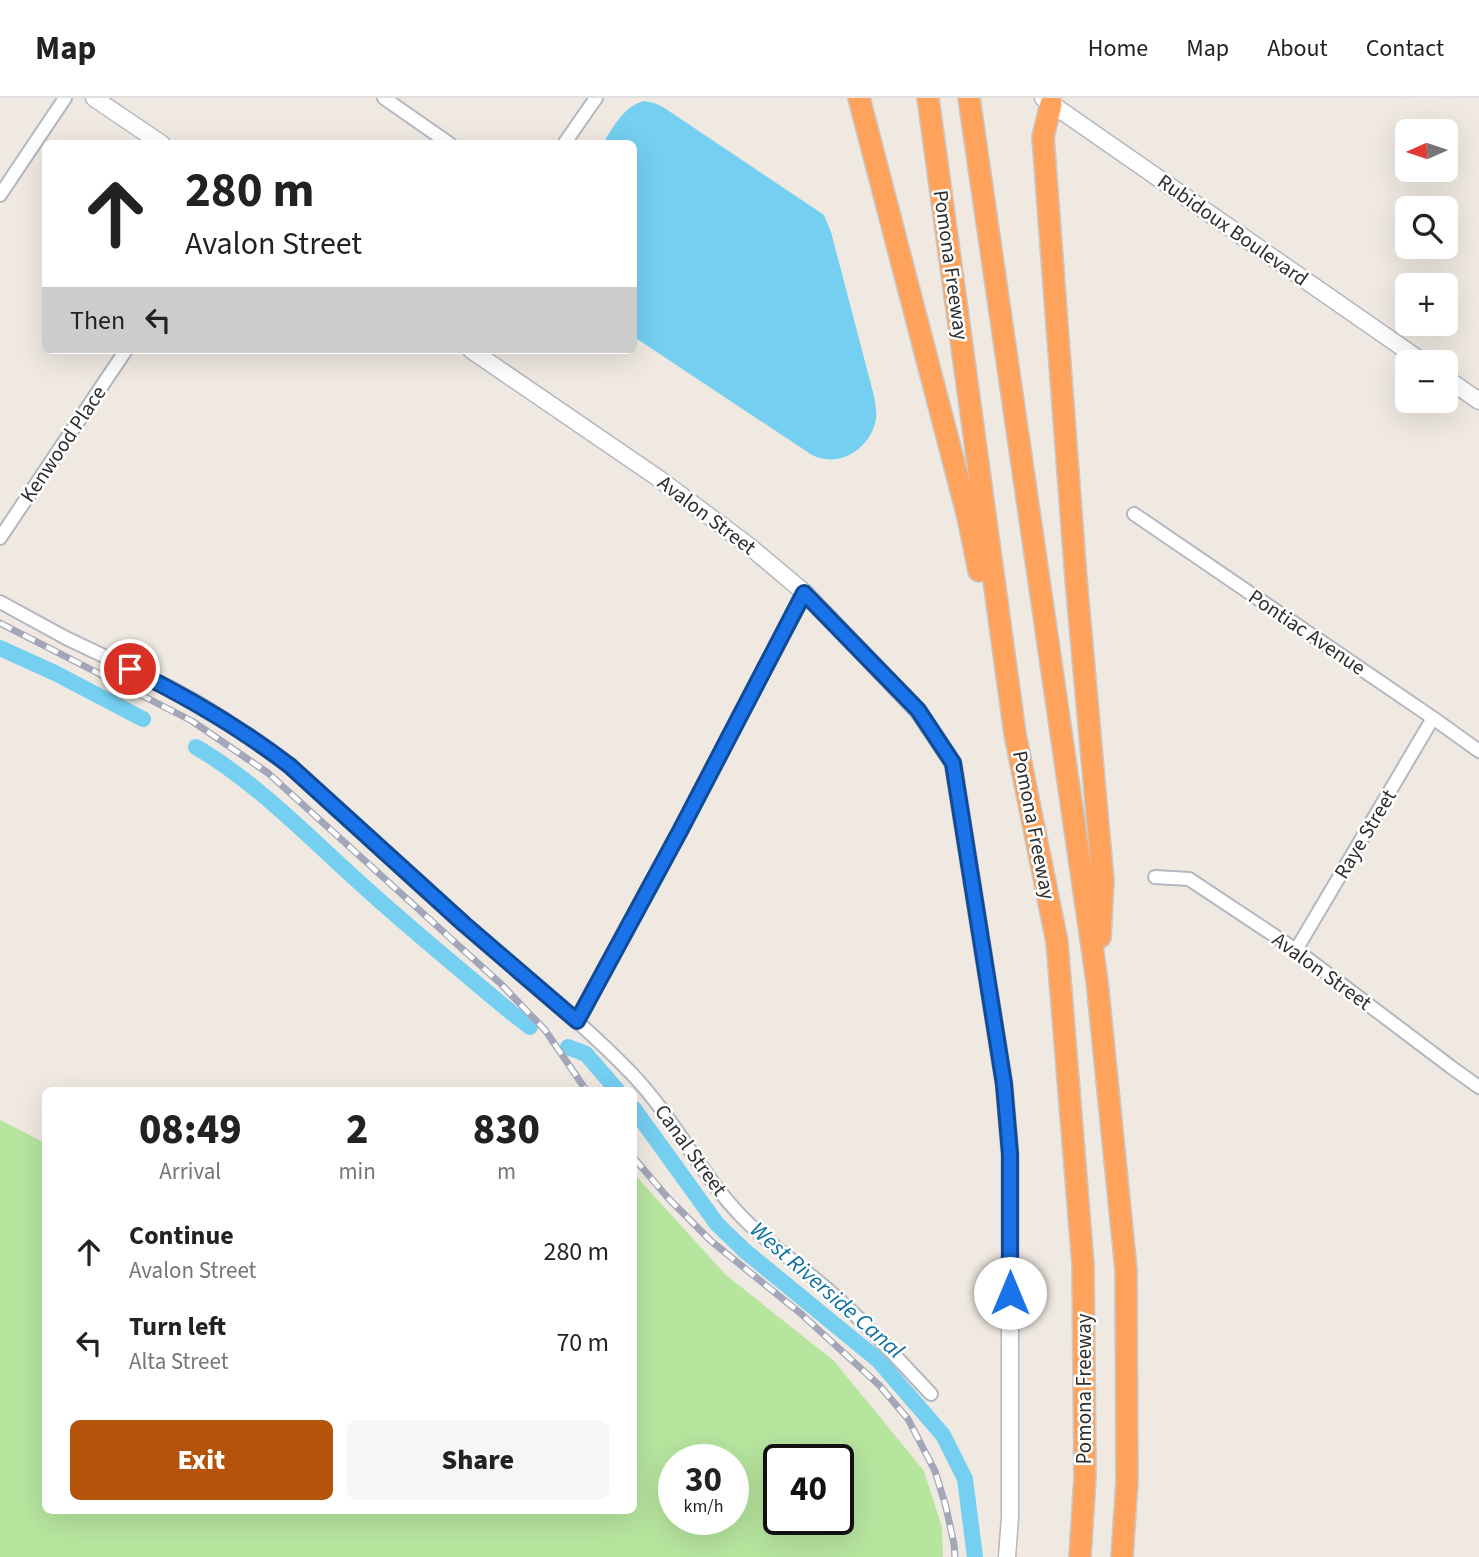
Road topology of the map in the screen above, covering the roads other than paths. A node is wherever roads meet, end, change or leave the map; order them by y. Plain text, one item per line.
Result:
1 (65, 98) edge
2 (94, 98) edge
3 (384, 98) edge
4 (596, 98) edge
5 (859, 98) edge
6 (928, 98) edge
7 (969, 98) edge
8 (1048, 100) edge
9 (156, 140) edge
10 (444, 140) edge
11 (567, 140) edge
12 (0, 195) edge
13 (1406, 350) edge
14 (123, 354) edge
15 (477, 354) edge
16 (1458, 386) edge
17 (1479, 401) edge
18 (1134, 514) dead end
19 (0, 538) edge
20 (804, 593) junction
21 (0, 602) edge
22 (1433, 718) junction
23 (1015, 734) junction
24 (1479, 751) edge
25 (1155, 877) dead end
26 (1296, 950) junction
27 (1097, 981) junction
28 (577, 1021) junction
29 (1479, 1087) edge
30 (931, 1394) dead end
31 (1007, 1557) edge
32 (1080, 1557) edge
33 (1122, 1557) edge

1 - 12 street
2 - 9 street
3 - 10 street
4 - 11 street
5 - 23 highway
6 - 23 highway, Pomona Freeway
7 - 27 highway, Pomona Freeway
8 - 13 street, Rubidoux Boulevard
8 - 27 highway
14 - 19 street, Kenwood Place
15 - 20 street, Avalon Street
16 - 17 street
18 - 22 street, Pontiac Avenue
20 - 28 street
20 - 31 street, Avalon Street
21 - 28 street, Canal Street
22 - 24 street, Pontiac Avenue
22 - 26 street, Raye Street
23 - 32 highway, Pomona Freeway
25 - 26 street, Avalon Street
26 - 29 street, Avalon Street
27 - 33 highway, Pomona Freeway
28 - 30 street, Canal Street

